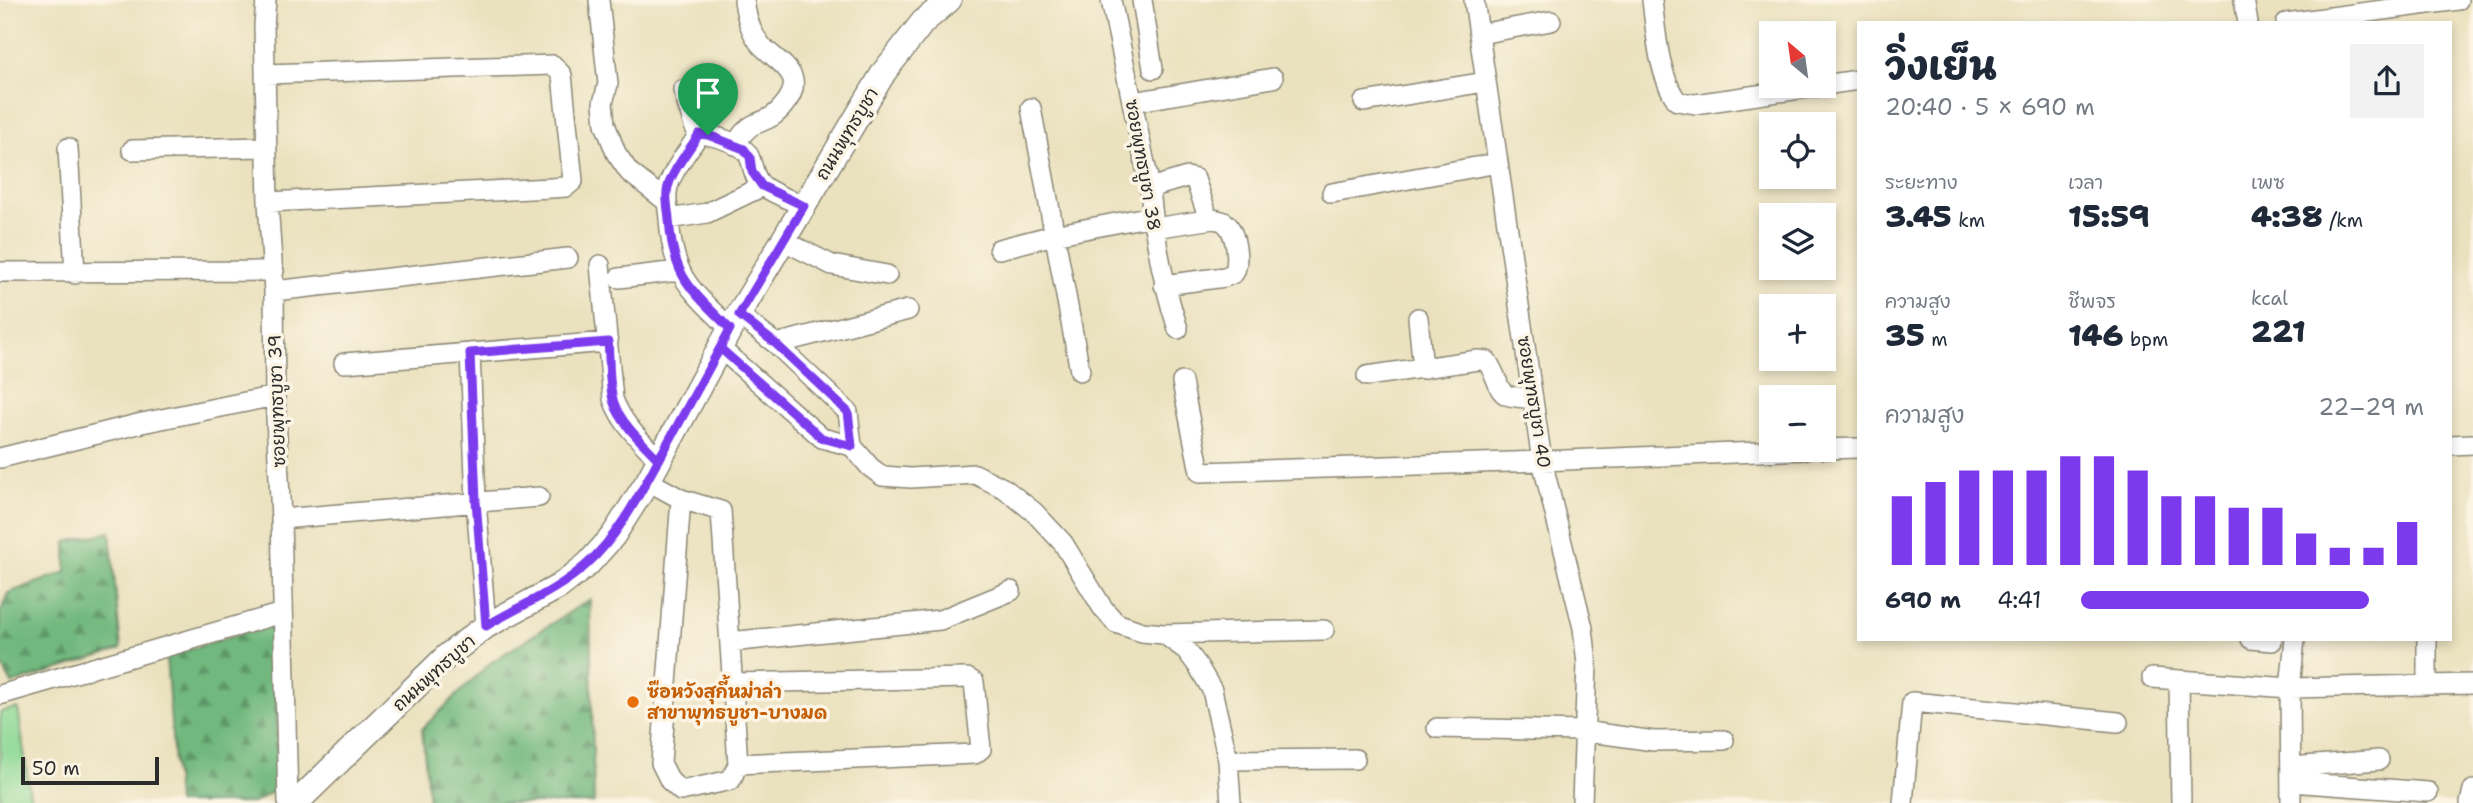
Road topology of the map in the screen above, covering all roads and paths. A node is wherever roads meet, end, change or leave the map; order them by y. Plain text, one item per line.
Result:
1 (266, 0) edge
2 (599, 0) edge
3 (744, 0) edge
4 (949, 0) edge
5 (1111, 0) edge
6 (1142, 0) edge
7 (1474, 0) edge
8 (1652, 0) edge
9 (2244, 0) edge
10 (2458, 0) edge
11 (1551, 21) dead end
12 (2248, 21) edge
13 (2301, 21) edge
14 (1479, 34) junction
15 (1153, 69) dead end
16 (265, 74) junction
17 (1273, 78) dead end
18 (1485, 82) junction
19 (1857, 83) edge
20 (1836, 85) edge
21 (683, 90) dead end
22 (1759, 95) edge
23 (1133, 102) junction
24 (1364, 102) dead end
25 (1031, 108) dead end
26 (699, 134) junction
27 (735, 145) junction
28 (267, 147) junction
29 (68, 148) dead end
30 (132, 150) dead end
31 (1498, 163) junction
32 (762, 186) junction
33 (1150, 188) junction
34 (1332, 193) dead end
35 (268, 202) junction
36 (804, 206) junction
37 (1205, 208) dead end
38 (667, 210) junction
39 (1153, 222) junction
40 (1054, 235) junction
41 (784, 241) junction
42 (999, 249) dead end
43 (568, 258) dead end
44 (600, 265) dead end
45 (274, 271) junction
46 (678, 271) junction
47 (0, 272) edge
48 (75, 274) junction
49 (887, 275) dead end
50 (620, 278) dead end
51 (1164, 285) junction
52 (275, 291) junction
53 (908, 310) dead end
54 (1418, 318) dead end
55 (1178, 329) dead end
56 (730, 331) junction
57 (608, 342) junction
58 (776, 344) junction
59 (470, 353) junction
60 (344, 363) dead end
61 (1423, 369) junction
62 (1080, 371) dead end
63 (1367, 376) dead end
64 (1182, 382) dead end
65 (275, 396) junction
66 (1533, 398) junction
67 (2452, 444) edge
68 (2473, 444) edge
69 (852, 446) junction
70 (1857, 448) edge
71 (1836, 449) edge
72 (1759, 452) edge
73 (0, 458) edge
74 (1542, 461) junction
75 (653, 470) junction
76 (540, 497) dead end
77 (681, 499) junction
78 (476, 501) junction
79 (281, 519) junction
80 (1011, 591) dead end
81 (282, 613) junction
82 (486, 626) junction
83 (1324, 630) dead end
84 (1164, 634) junction
85 (2295, 641) edge
86 (2427, 641) edge
87 (730, 642) junction
88 (2152, 678) dead end
89 (2179, 680) junction
90 (733, 683) junction
91 (2473, 684) edge
92 (2427, 685) junction
93 (2290, 688) junction
94 (0, 695) edge
95 (2118, 722) dead end
96 (1437, 728) dead end
97 (1583, 731) junction
98 (1724, 740) dead end
99 (1354, 759) dead end
100 (1228, 760) junction
101 (2379, 760) dead end
102 (738, 764) junction
103 (2291, 774) junction
104 (2473, 790) edge
105 (2428, 792) dead end
106 (288, 803) edge
107 (296, 803) edge
108 (1231, 803) edge
109 (1583, 803) edge
110 (1903, 803) edge
111 (2181, 803) edge
112 (2291, 803) edge
113 (2470, 803) edge

1 - 16 street, ซอยพุทธบูชา 39
2 - 38 street
3 - 27 street
4 - 36 main road, ถนนพุทธบูชา
5 - 23 street, ซอยพุทธบูชา 38
6 - 15 street
7 - 14 street, ซอยพุทธบูชา 40
8 - 22 street
9 - 12 street
10 - 13 street
11 - 14 street
14 - 18 street, ซอยพุทธบูชา 40
16 - 28 street, ซอยพุทธบูชา 39
16 - 35 street
17 - 23 street
18 - 24 street
18 - 31 street, ซอยพุทธบูชา 40
19 - 20 street
21 - 26 street
23 - 33 street, ซอยพุทธบูชา 38
25 - 40 street
26 - 27 street
26 - 38 street
27 - 32 street
28 - 30 street
28 - 35 street, ซอยพุทธบูชา 39
29 - 48 street
31 - 34 street
31 - 66 street, ซอยพุทธบูชา 40
32 - 36 street
32 - 38 street
33 - 37 street
33 - 39 street, ซอยพุทธบูชา 38
35 - 45 street, ซอยพุทธบูชา 39
36 - 41 main road, ถนนพุทธบูชา
38 - 46 street
39 - 40 street
39 - 51 street, ซอยพุทธบูชา 38
39 - 51 street
40 - 42 street
40 - 62 street
41 - 49 street
41 - 56 main road, ถนนพุทธบูชา
43 - 52 street
44 - 57 street
45 - 48 street
45 - 52 street, ซอยพุทธบูชา 39
46 - 50 street
46 - 56 street
47 - 48 street
51 - 55 street, ซอยพุทธบูชา 38
52 - 65 street, ซอยพุทธบูชา 39
53 - 58 street
54 - 61 street
56 - 58 street
56 - 69 street
56 - 75 main road, ถนนพุทธบูชา
57 - 59 street
57 - 75 street
58 - 69 street
59 - 60 street
59 - 78 street
61 - 63 street
61 - 66 street
64 - 74 street
65 - 73 street
65 - 79 street, ซอยพุทธบูชา 39
66 - 74 street, ซอยพุทธบูชา 40
67 - 68 street
69 - 84 street
70 - 71 street
72 - 74 street
74 - 97 street, ซอยพุทธบูชา 40
75 - 77 street
75 - 82 main road, ถนนพุทธบูชา
76 - 78 street
77 - 87 street
77 - 102 street
78 - 79 street
78 - 82 street
79 - 81 street, ซอยพุทธบูชา 39
80 - 87 street
81 - 94 street
81 - 106 street, ซอยพุทธบูชา 39
82 - 107 main road, ถนนพุทธบูชา
83 - 84 street
84 - 100 street
85 - 93 street
86 - 92 street
87 - 90 street
88 - 89 street
89 - 93 street
89 - 111 street
90 - 102 street
90 - 102 street
91 - 92 street
92 - 93 street
93 - 103 street
95 - 110 street
96 - 97 street
97 - 98 street
97 - 109 street, ซอยพุทธบูชา 40
99 - 100 street
100 - 108 street
101 - 103 street
103 - 105 street
103 - 112 street
104 - 113 street

